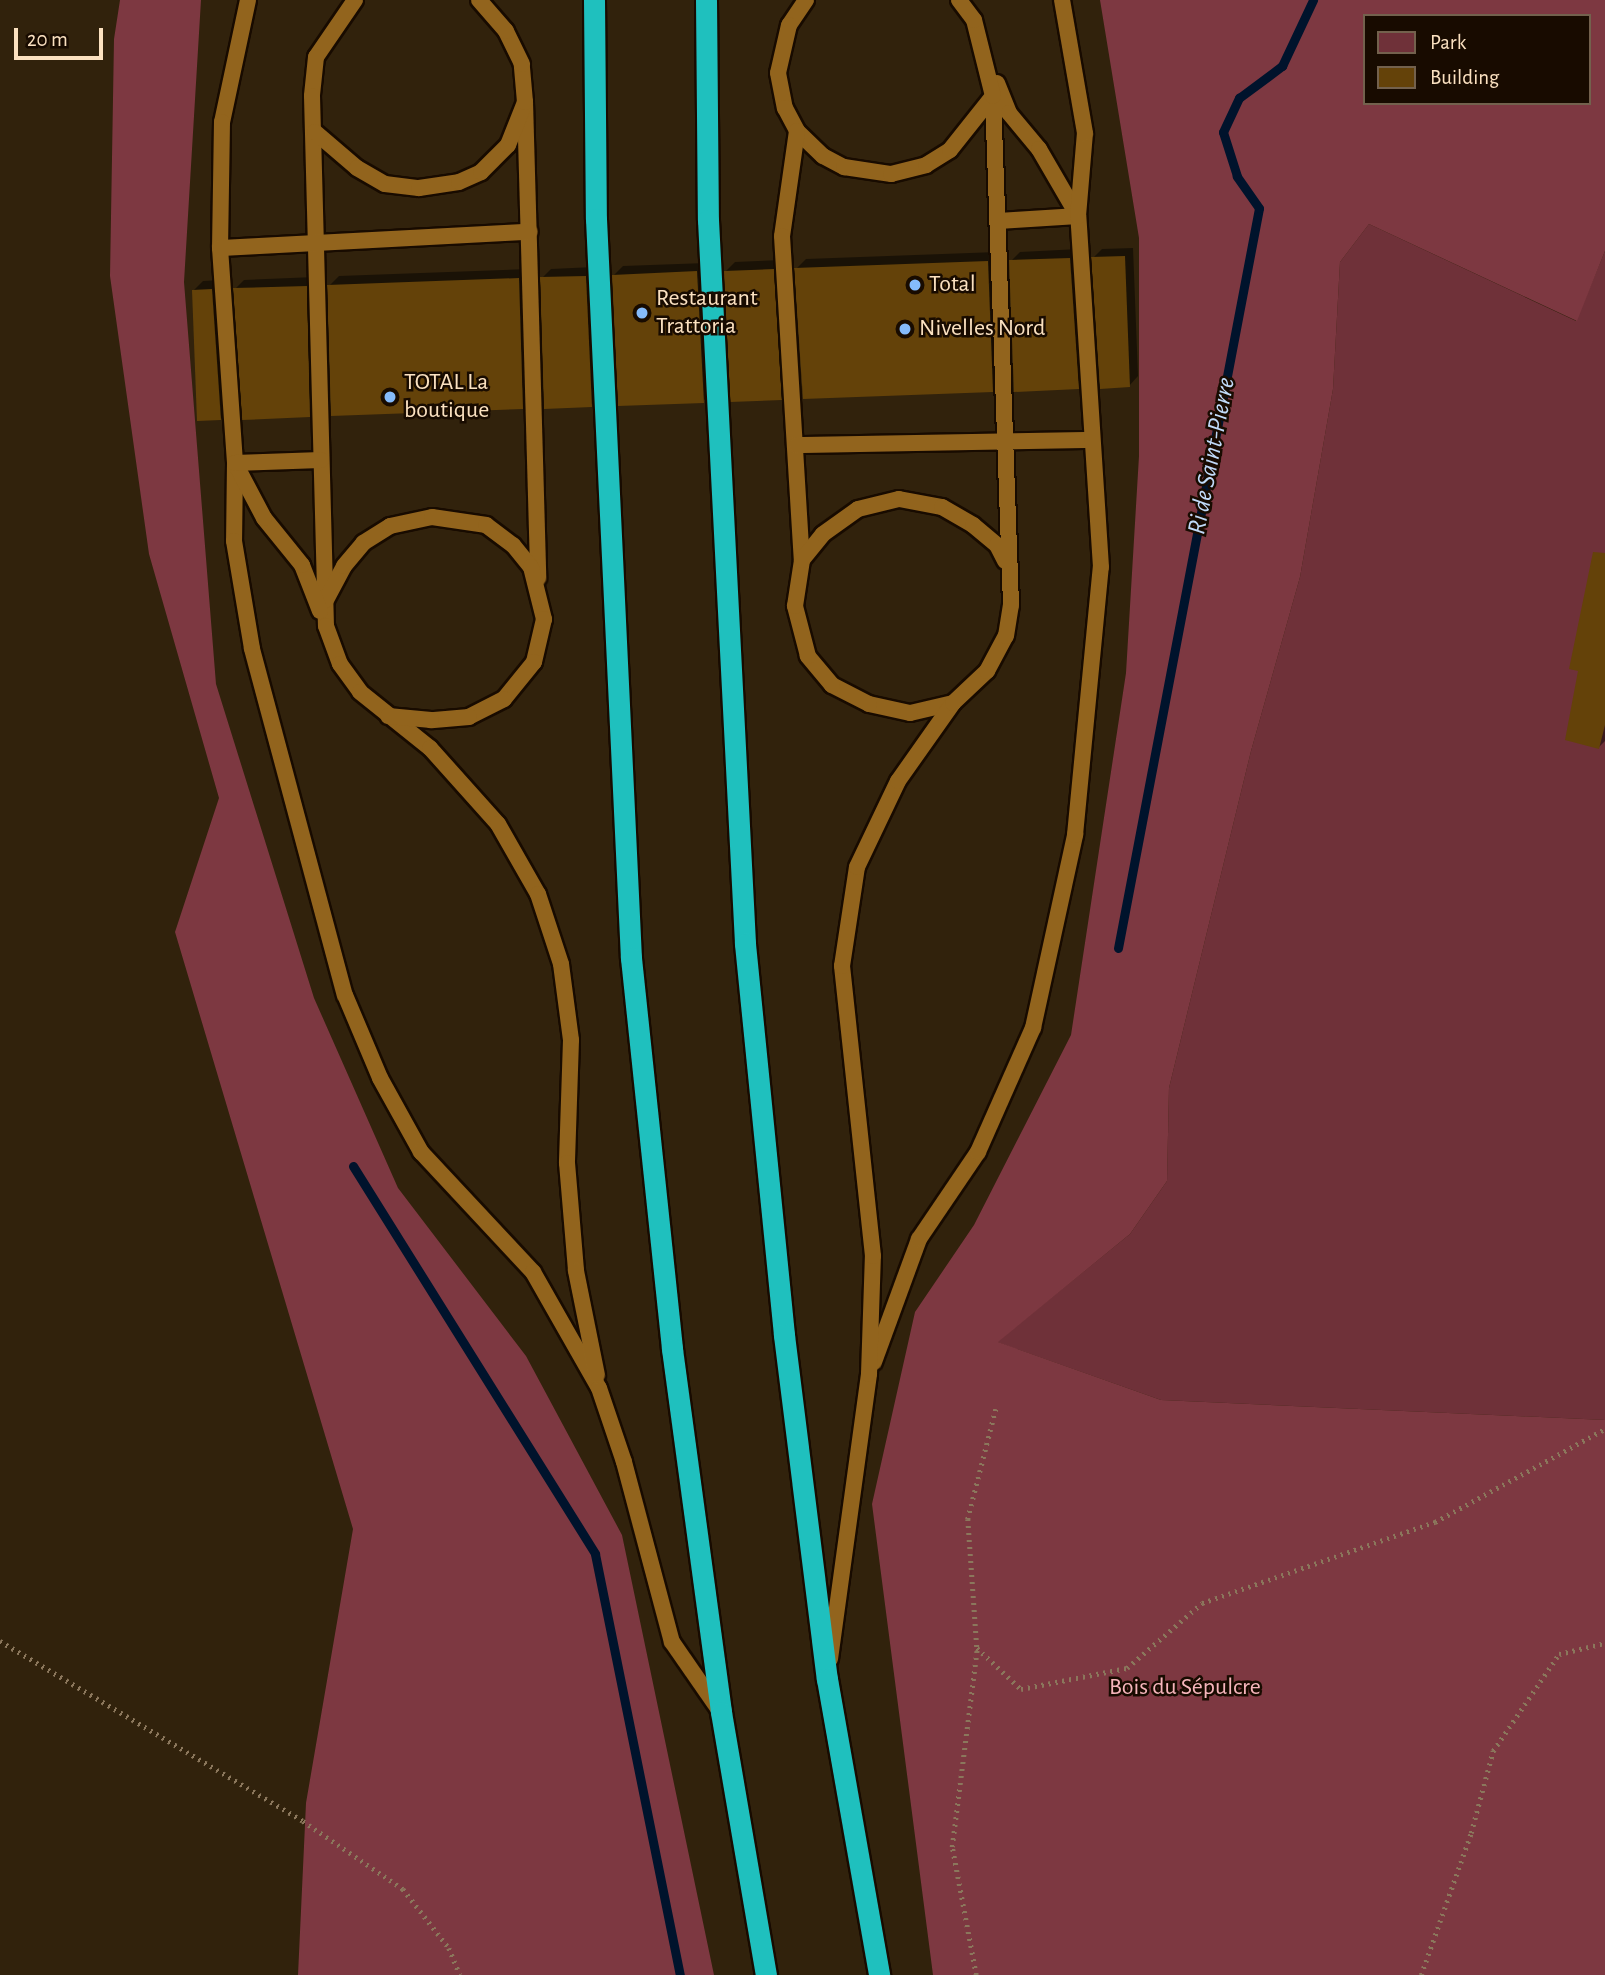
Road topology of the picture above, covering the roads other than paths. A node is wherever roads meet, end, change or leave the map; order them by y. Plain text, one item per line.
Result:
1 (248, 0) edge
2 (355, 0) edge
3 (479, 0) edge
4 (594, 0) edge
5 (706, 0) edge
6 (806, 0) edge
7 (959, 0) edge
8 (1062, 0) edge
9 (986, 54) junction
10 (993, 96) junction
11 (524, 102) junction
12 (797, 131) junction
13 (315, 132) junction
14 (1078, 216) junction
15 (998, 221) junction
16 (530, 232) junction
17 (317, 240) junction
18 (220, 248) junction
19 (1008, 440) junction
20 (1091, 440) junction
21 (797, 445) junction
22 (321, 460) junction
23 (234, 463) junction
24 (802, 560) junction
25 (1008, 567) junction
26 (538, 584) junction
27 (324, 604) junction
28 (326, 626) junction
29 (953, 703) junction
30 (386, 715) junction
31 (869, 1374) junction
32 (599, 1388) junction
33 (827, 1679) junction
34 (721, 1712) junction
35 (766, 1975) edge
36 (879, 1975) edge

1 - 18 lane
2 - 13 lane
3 - 11 lane
4 - 34 highway
5 - 33 highway
6 - 12 lane
7 - 9 lane
8 - 14 lane
9 - 10 lane
9 - 14 lane
10 - 12 lane
10 - 15 lane
11 - 13 lane
11 - 16 lane
12 - 21 lane
13 - 17 lane
14 - 15 lane
14 - 20 lane
15 - 19 lane
16 - 17 lane
16 - 26 lane
17 - 18 lane
17 - 22 lane
18 - 23 lane
19 - 20 lane
19 - 21 lane
19 - 25 lane
20 - 31 lane
21 - 24 lane
22 - 23 lane
22 - 27 lane
23 - 28 lane
23 - 32 lane
24 - 25 lane
24 - 29 lane
25 - 29 lane
26 - 27 lane
26 - 30 lane
27 - 28 lane
28 - 30 lane
29 - 31 lane
30 - 32 lane
31 - 33 lane
32 - 34 lane
33 - 36 highway
34 - 35 highway

